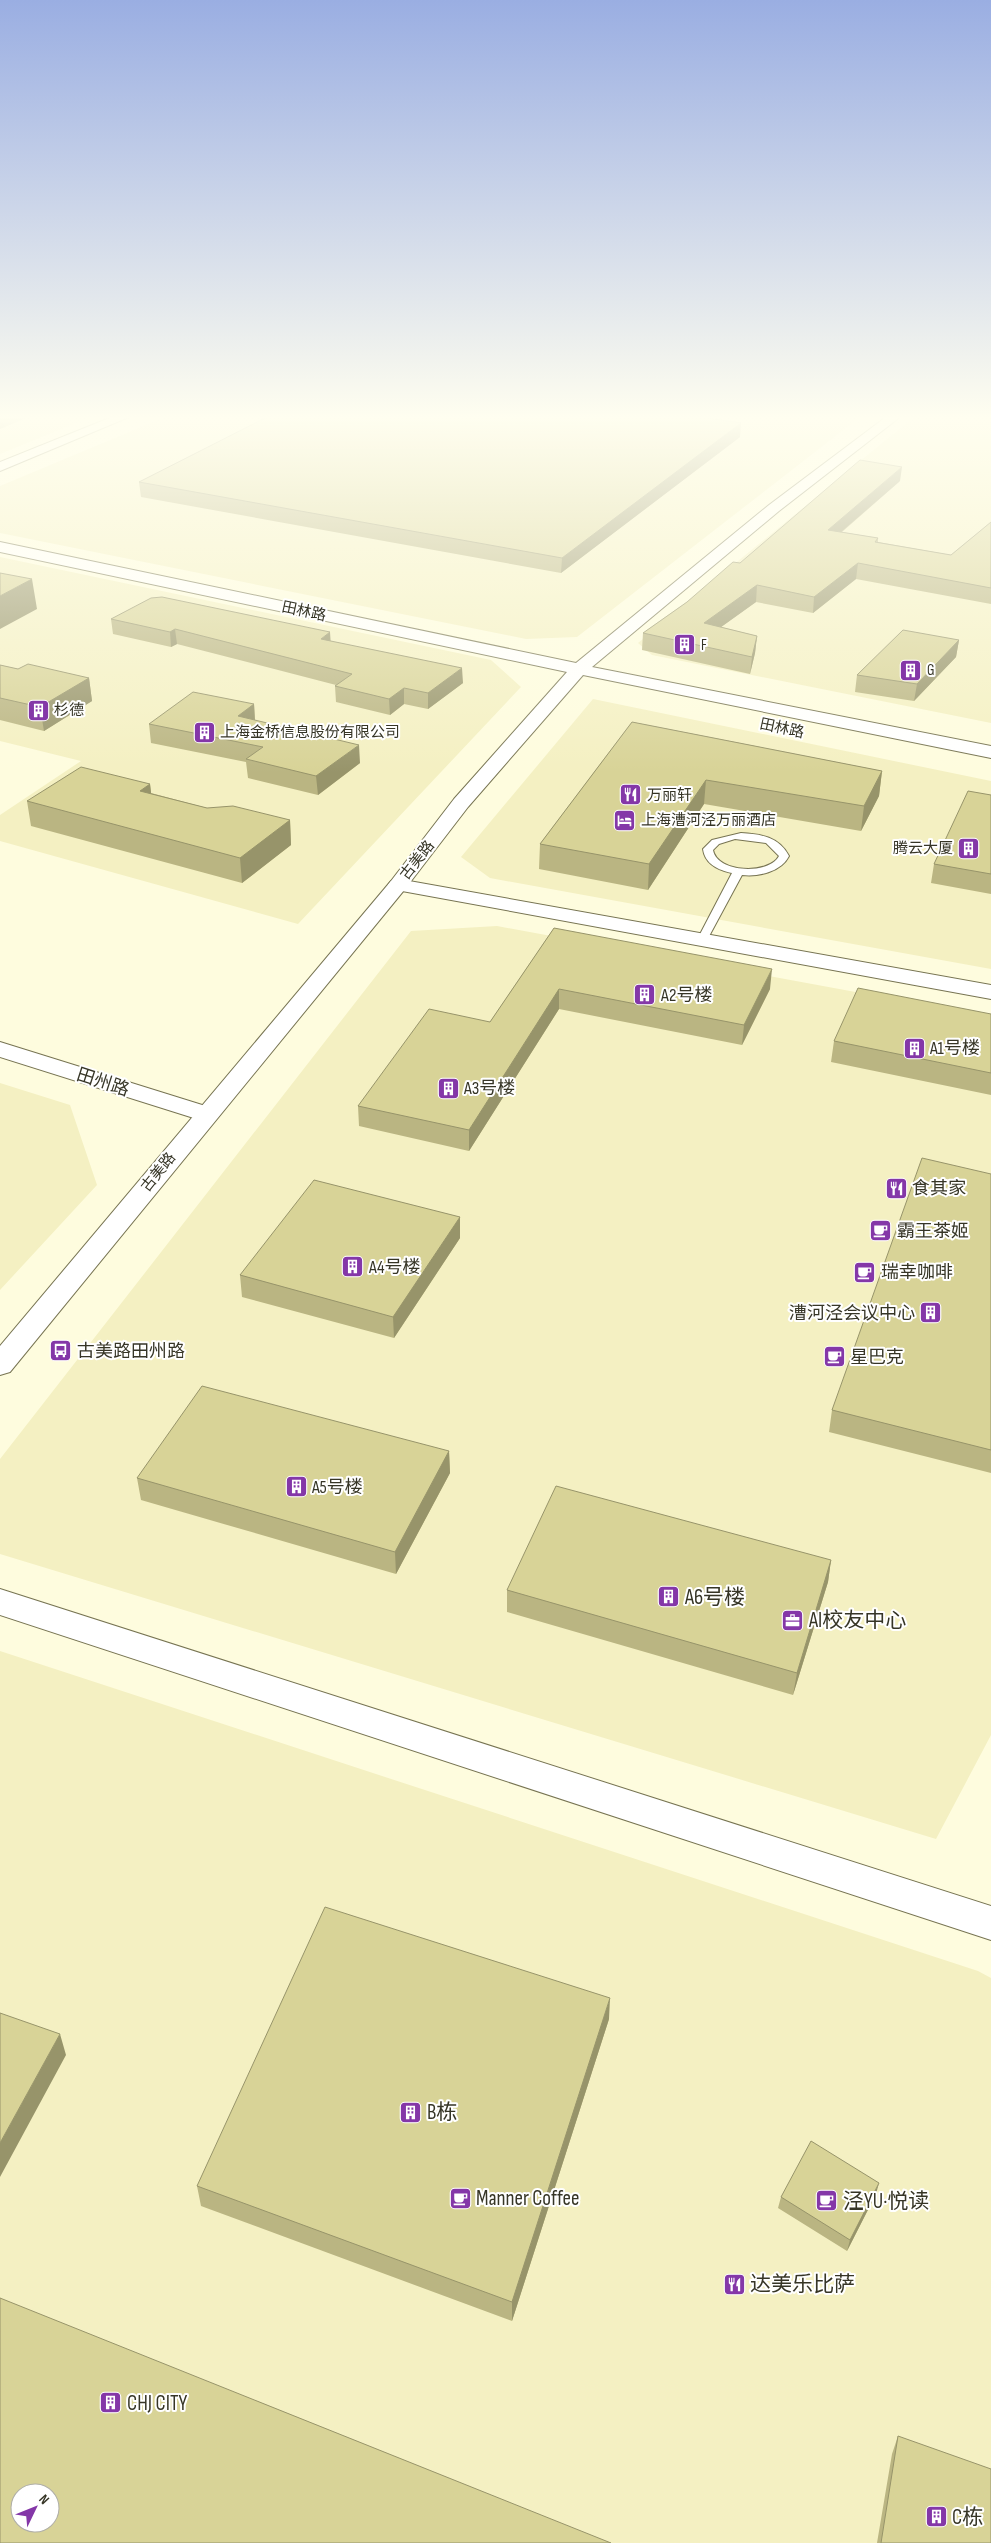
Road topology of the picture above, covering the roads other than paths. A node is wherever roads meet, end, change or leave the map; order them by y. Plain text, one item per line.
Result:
1 (740, 536) edge
2 (0, 547) edge
3 (579, 669) junction
4 (991, 735) edge
5 (829, 737) dead end
6 (991, 752) edge
7 (738, 872) junction
8 (398, 885) junction
9 (702, 940) junction
10 (991, 992) edge
11 (0, 1049) edge
12 (206, 1114) junction
13 (0, 1365) edge
14 (0, 1602) edge
15 (991, 1923) edge

1 - 3 street, 古美路
2 - 3 street, 田林路
3 - 4 street, 田林路
3 - 5 street, 田林路
3 - 6 street, 田林路
3 - 8 street, 古美路
7 - 7 lane
7 - 9 lane
8 - 9 street
8 - 12 street, 古美路
9 - 10 street
11 - 12 street, 田州路
12 - 13 street, 古美路
14 - 15 street

